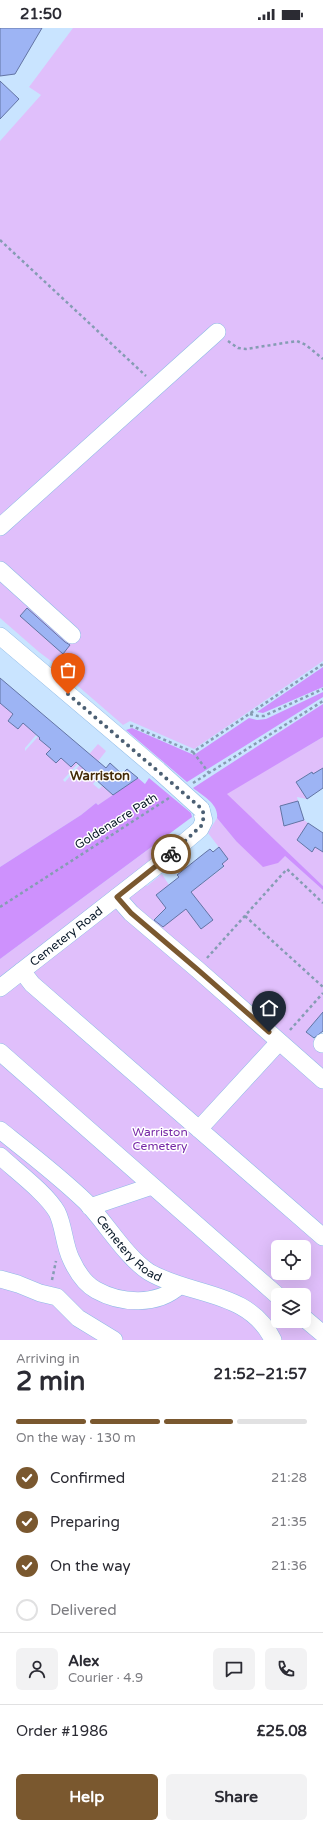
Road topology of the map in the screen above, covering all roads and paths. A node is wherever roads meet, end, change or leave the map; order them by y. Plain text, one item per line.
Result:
1 (0, 240) edge
2 (217, 332) joint
3 (323, 359) edge
4 (157, 386) junction
5 (0, 527) edge
6 (0, 570) edge
7 (72, 635) dead end
8 (0, 636) edge
9 (323, 664) edge
10 (323, 689) edge
11 (323, 701) edge
12 (250, 714) junction
13 (115, 733) junction
14 (193, 752) junction
15 (208, 773) junction
16 (189, 786) dead end
17 (176, 794) dead end
18 (117, 897) junction
19 (323, 904) edge
20 (0, 907) edge
21 (245, 916) junction
22 (197, 969) junction
23 (22, 971) junction
24 (323, 987) edge
25 (0, 988) edge
26 (323, 993) edge
27 (279, 1042) junction
28 (0, 1052) edge
29 (323, 1080) edge
30 (199, 1129) junction
31 (0, 1130) edge
32 (0, 1156) edge
33 (152, 1186) junction
34 (90, 1207) junction
35 (323, 1237) edge
36 (66, 1244) junction
37 (0, 1279) edge
38 (179, 1286) junction
39 (271, 1290) edge
40 (57, 1297) junction
41 (311, 1324) edge
42 (323, 1334) edge
43 (114, 1340) edge
44 (273, 1340) edge

1 - 4 path
2 - 3 path
2 - 4 street
4 - 5 street
6 - 7 street
8 - 13 street, Cemetery Road
9 - 12 path
10 - 12 path
11 - 15 path
12 - 14 path
13 - 14 path
13 - 18 street, Cemetery Road, bridge
14 - 15 path
15 - 16 path
17 - 20 path, Goldenacre Path
18 - 22 street
18 - 23 street, Cemetery Road
19 - 21 path
21 - 22 path
21 - 24 path
22 - 27 street
23 - 25 street, Cemetery Road
23 - 30 street
26 - 27 path
27 - 29 street
27 - 30 street
28 - 33 street
30 - 35 street
31 - 34 street, Cemetery Road
32 - 36 street
33 - 34 street
33 - 39 street
34 - 38 street, Cemetery Road
36 - 38 street
36 - 40 path
37 - 40 street
38 - 44 street, Cemetery Road
40 - 43 street
41 - 42 street

